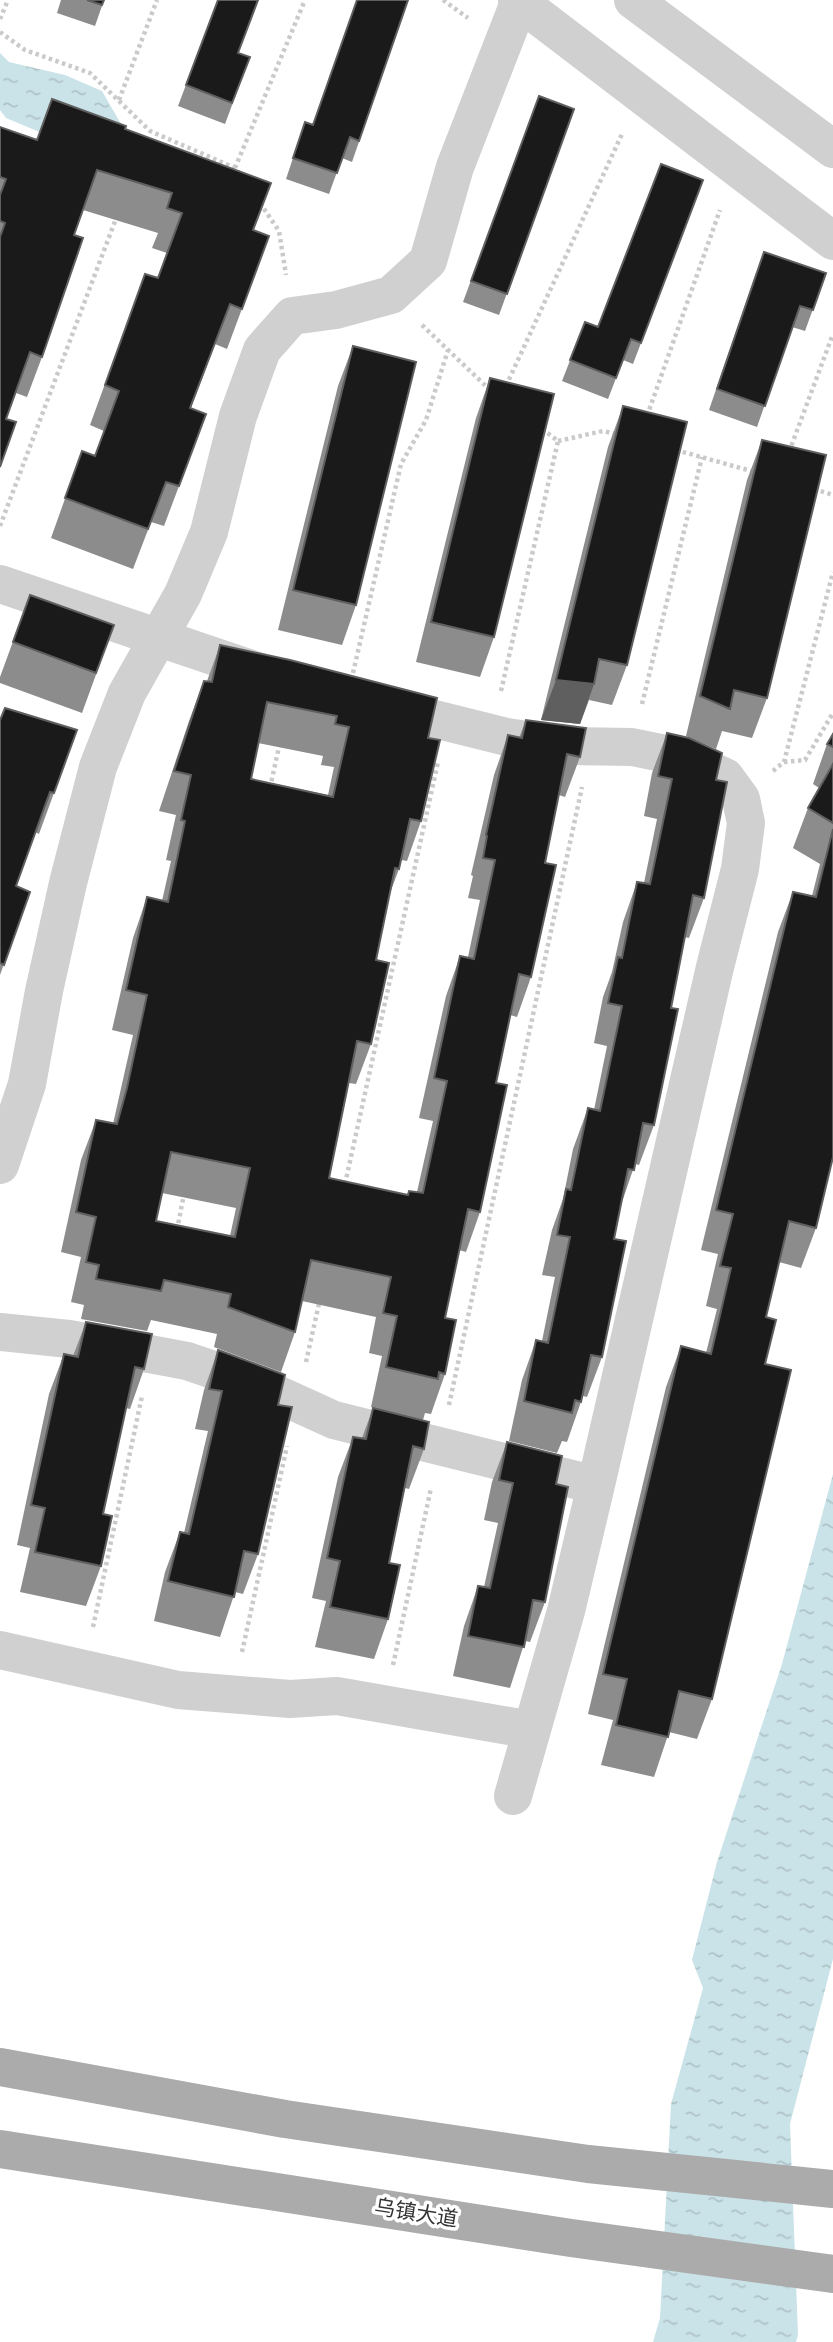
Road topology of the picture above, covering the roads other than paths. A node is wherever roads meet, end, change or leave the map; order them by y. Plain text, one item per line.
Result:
1 (633, 0) edge
2 (519, 1) edge
3 (833, 149) edge
4 (833, 241) edge
5 (0, 584) edge
6 (159, 638) junction
7 (293, 683) edge
8 (348, 697) edge
9 (0, 1165) edge
10 (0, 1332) edge
11 (596, 1485) junction
12 (0, 1650) edge
13 (532, 1730) junction
14 (513, 1796) dead end
15 (0, 2067) edge
16 (0, 2148) edge
17 (833, 2189) edge
18 (833, 2274) edge

1 - 3 street
2 - 4 street
2 - 6 street
5 - 6 street
6 - 7 street
6 - 9 street
8 - 11 street
10 - 11 street
11 - 13 street
12 - 13 street
13 - 14 street
15 - 17 main road
16 - 18 main road, 乌镇大道

